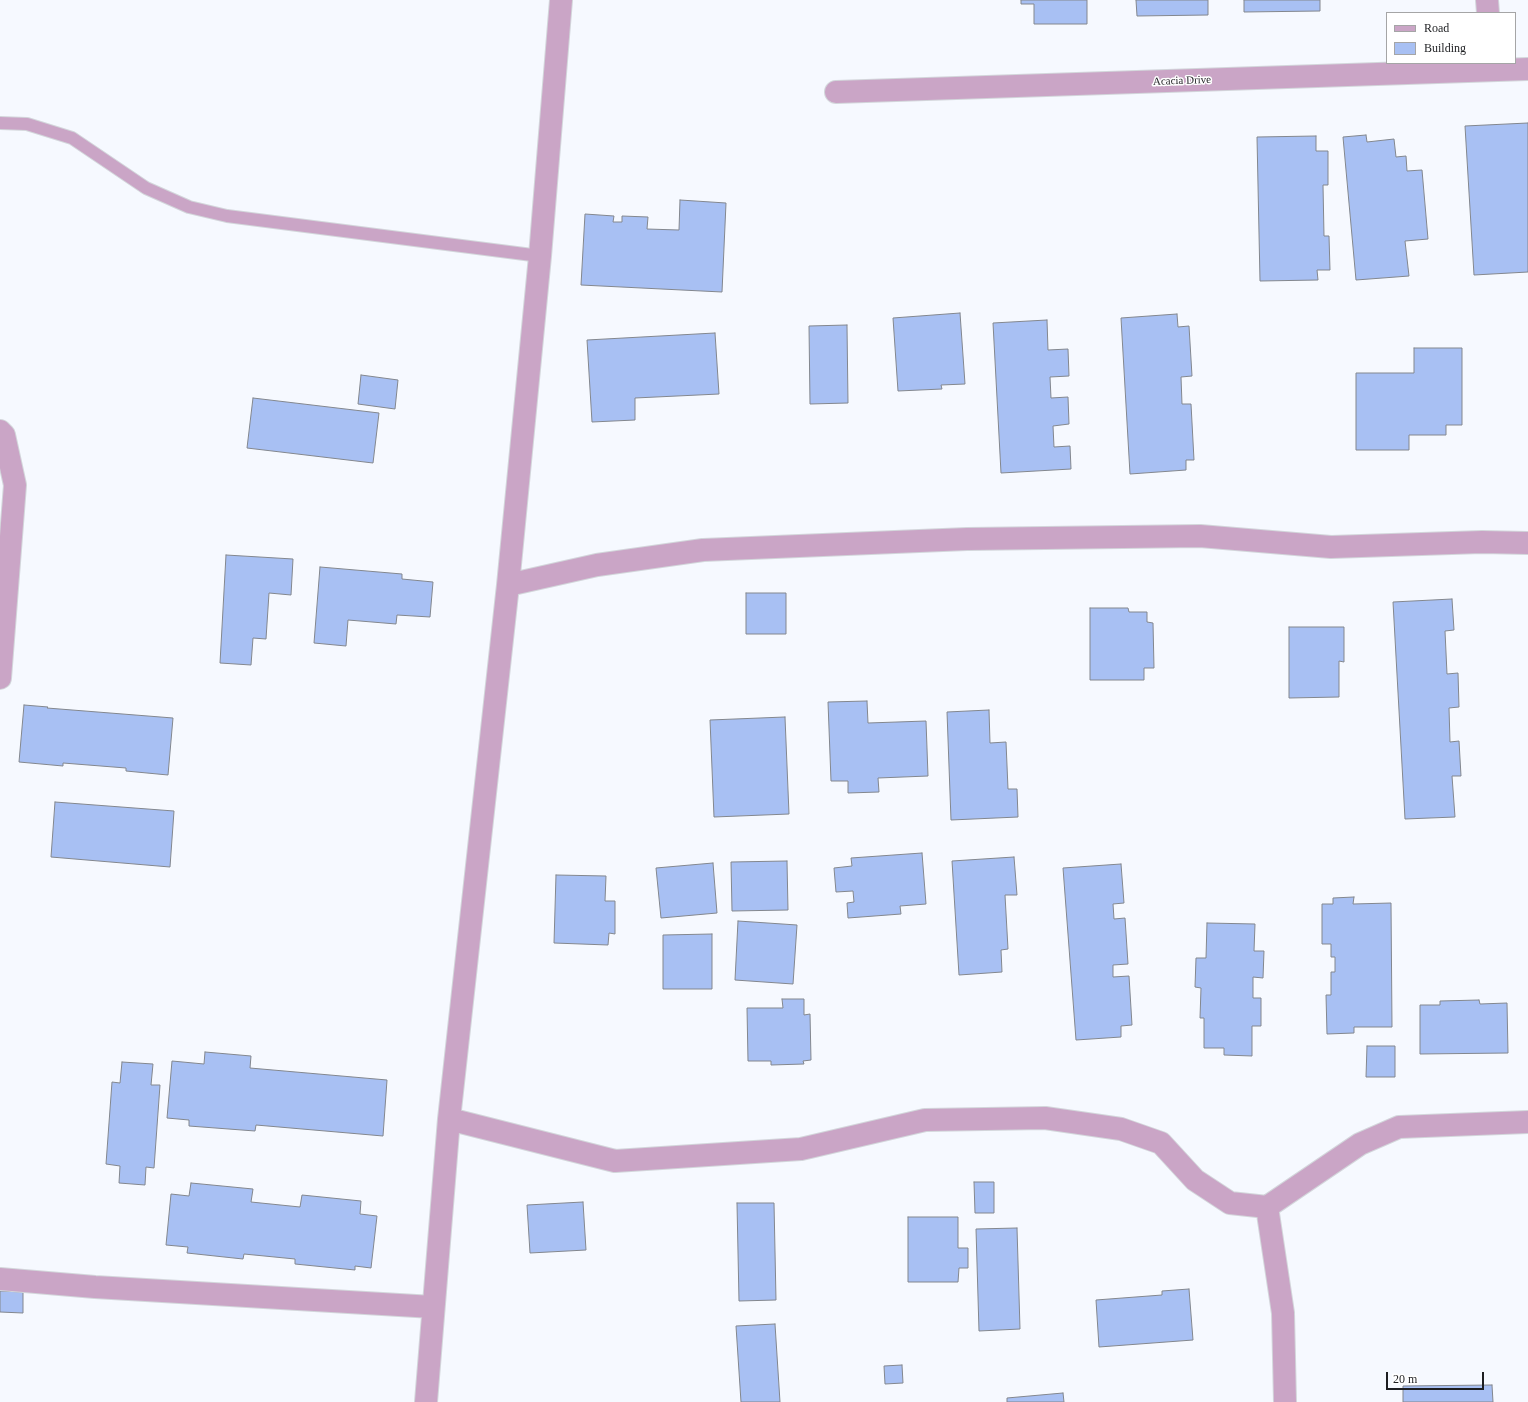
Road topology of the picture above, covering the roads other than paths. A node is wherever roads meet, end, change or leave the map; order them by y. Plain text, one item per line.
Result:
1 (561, 0) edge
2 (1487, 0) edge
3 (1488, 12) edge
4 (1488, 67) edge
5 (1528, 69) edge
6 (836, 92) dead end
7 (0, 123) edge
8 (540, 256) junction
9 (0, 431) edge
10 (1528, 543) edge
11 (508, 585) junction
12 (0, 678) edge
13 (449, 1119) junction
14 (1528, 1122) edge
15 (1267, 1207) junction
16 (0, 1279) edge
17 (434, 1307) junction
18 (426, 1402) edge
19 (1286, 1402) edge

1 - 8 street
2 - 3 street
4 - 5 street, Acacia Drive
4 - 6 street, Acacia Drive
7 - 8 lane
8 - 11 street
9 - 12 street
10 - 11 street
11 - 13 street
13 - 15 street
13 - 17 street
14 - 15 street
15 - 19 street
16 - 17 street
17 - 18 street

